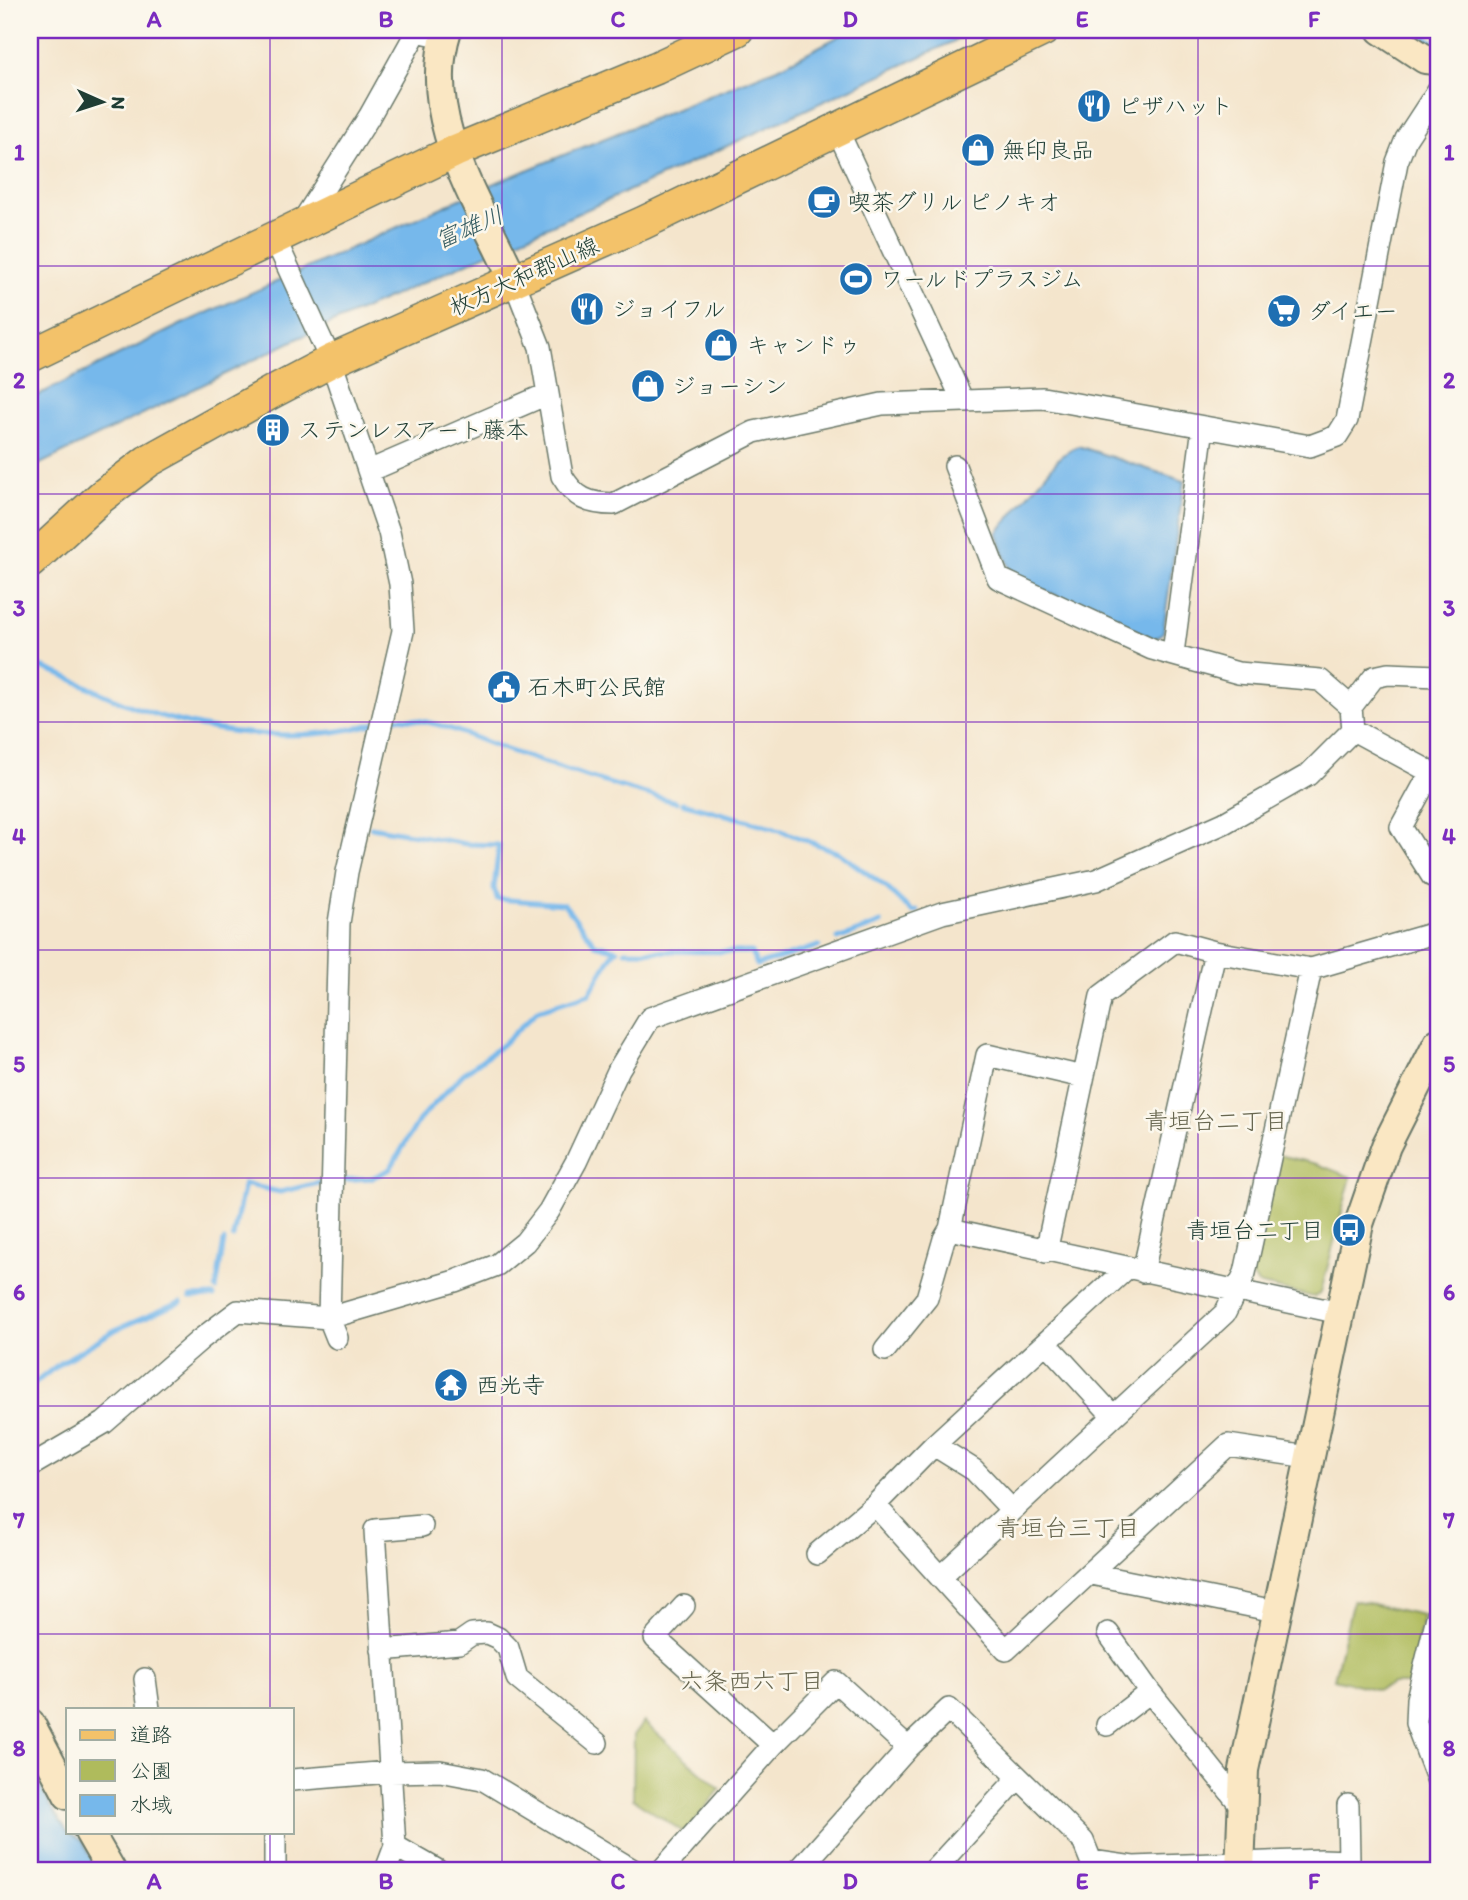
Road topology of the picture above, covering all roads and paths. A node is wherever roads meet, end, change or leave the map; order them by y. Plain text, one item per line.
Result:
1 (737, 30) edge
2 (1043, 30) edge
3 (1381, 30) edge
4 (1400, 30) edge
5 (446, 34) edge
6 (1437, 61) edge
7 (1438, 90) edge
8 (837, 130) junction
9 (461, 163) junction
10 (285, 241) junction
11 (511, 274) junction
12 (327, 355) junction
13 (30, 356) edge
14 (547, 394) junction
15 (962, 399) junction
16 (1203, 427) junction
17 (955, 466) dead end
18 (369, 471) junction
19 (30, 562) edge
20 (1173, 653) junction
21 (1438, 676) edge
22 (1351, 707) junction
23 (1353, 730) junction
24 (1434, 774) edge
25 (1432, 876) dead end
26 (1438, 932) edge
27 (1215, 952) junction
28 (1311, 969) junction
29 (1438, 1043) edge
30 (1083, 1077) junction
31 (950, 1229) junction
32 (1046, 1252) junction
33 (1135, 1270) junction
34 (1237, 1290) junction
35 (1340, 1313) junction
36 (333, 1328) junction
37 (1047, 1344) junction
38 (886, 1350) dead end
39 (1113, 1416) junction
40 (934, 1445) junction
41 (1308, 1457) junction
42 (30, 1466) edge
43 (875, 1505) junction
44 (1012, 1509) junction
45 (422, 1526) dead end
46 (817, 1554) dead end
47 (1091, 1574) junction
48 (940, 1577) junction
49 (684, 1606) dead end
50 (1275, 1611) junction
51 (1438, 1613) edge
52 (1108, 1633) dead end
53 (382, 1650) junction
54 (145, 1679) dead end
55 (1150, 1692) junction
56 (149, 1708) edge
57 (30, 1723) edge
58 (1107, 1725) dead end
59 (597, 1743) dead end
60 (774, 1745) junction
61 (908, 1748) junction
62 (390, 1772) junction
63 (1017, 1779) junction
64 (294, 1780) edge
65 (1438, 1781) edge
66 (66, 1789) edge
67 (1348, 1805) dead end
68 (1243, 1808) junction
69 (90, 1834) edge
70 (275, 1834) edge
71 (395, 1846) junction
72 (1090, 1866) edge
73 (1349, 1866) edge
74 (1240, 1868) edge
75 (111, 1870) edge
76 (275, 1870) edge
77 (386, 1870) edge
78 (437, 1870) edge
79 (633, 1870) edge
80 (662, 1870) edge
81 (799, 1870) edge
82 (934, 1870) edge

1 - 9 main road
2 - 8 main road, 枚方大和郡山線
3 - 6 street
4 - 6 street
5 - 9 street
5 - 10 street
7 - 16 street
8 - 11 main road, 枚方大和郡山線
8 - 15 street
9 - 10 main road
9 - 11 street
10 - 12 street
10 - 13 main road
11 - 12 main road, 枚方大和郡山線
11 - 14 street
12 - 18 street
12 - 19 main road, 枚方大和郡山線
14 - 15 street
14 - 18 street
15 - 16 street
16 - 20 street
17 - 20 street
18 - 36 street
20 - 22 street
21 - 22 street
22 - 23 street
23 - 24 street
23 - 36 street
24 - 25 street
26 - 28 street
27 - 28 street
27 - 30 street
27 - 33 street
28 - 34 street
29 - 35 street
30 - 31 street
30 - 32 street
31 - 32 street
31 - 38 street
32 - 33 street
33 - 34 street
33 - 37 street
34 - 35 street
34 - 39 street
35 - 41 street
36 - 42 street
37 - 39 street
37 - 40 street
39 - 44 street
40 - 43 street
40 - 44 street
41 - 47 street
41 - 50 street
43 - 46 street
43 - 48 street
44 - 48 street
45 - 53 street
47 - 48 street
47 - 50 street
49 - 60 street
50 - 68 street
51 - 65 street
52 - 55 street
53 - 59 street
53 - 62 street
54 - 56 street
55 - 58 street
55 - 68 street
57 - 66 street
60 - 61 street
60 - 80 street
61 - 63 street
61 - 81 street
62 - 64 street
62 - 71 street
62 - 79 street
63 - 72 street
63 - 82 street
67 - 73 street
68 - 74 street
69 - 75 street
70 - 76 street
71 - 77 street
71 - 78 street
72 - 74 street
73 - 74 street

